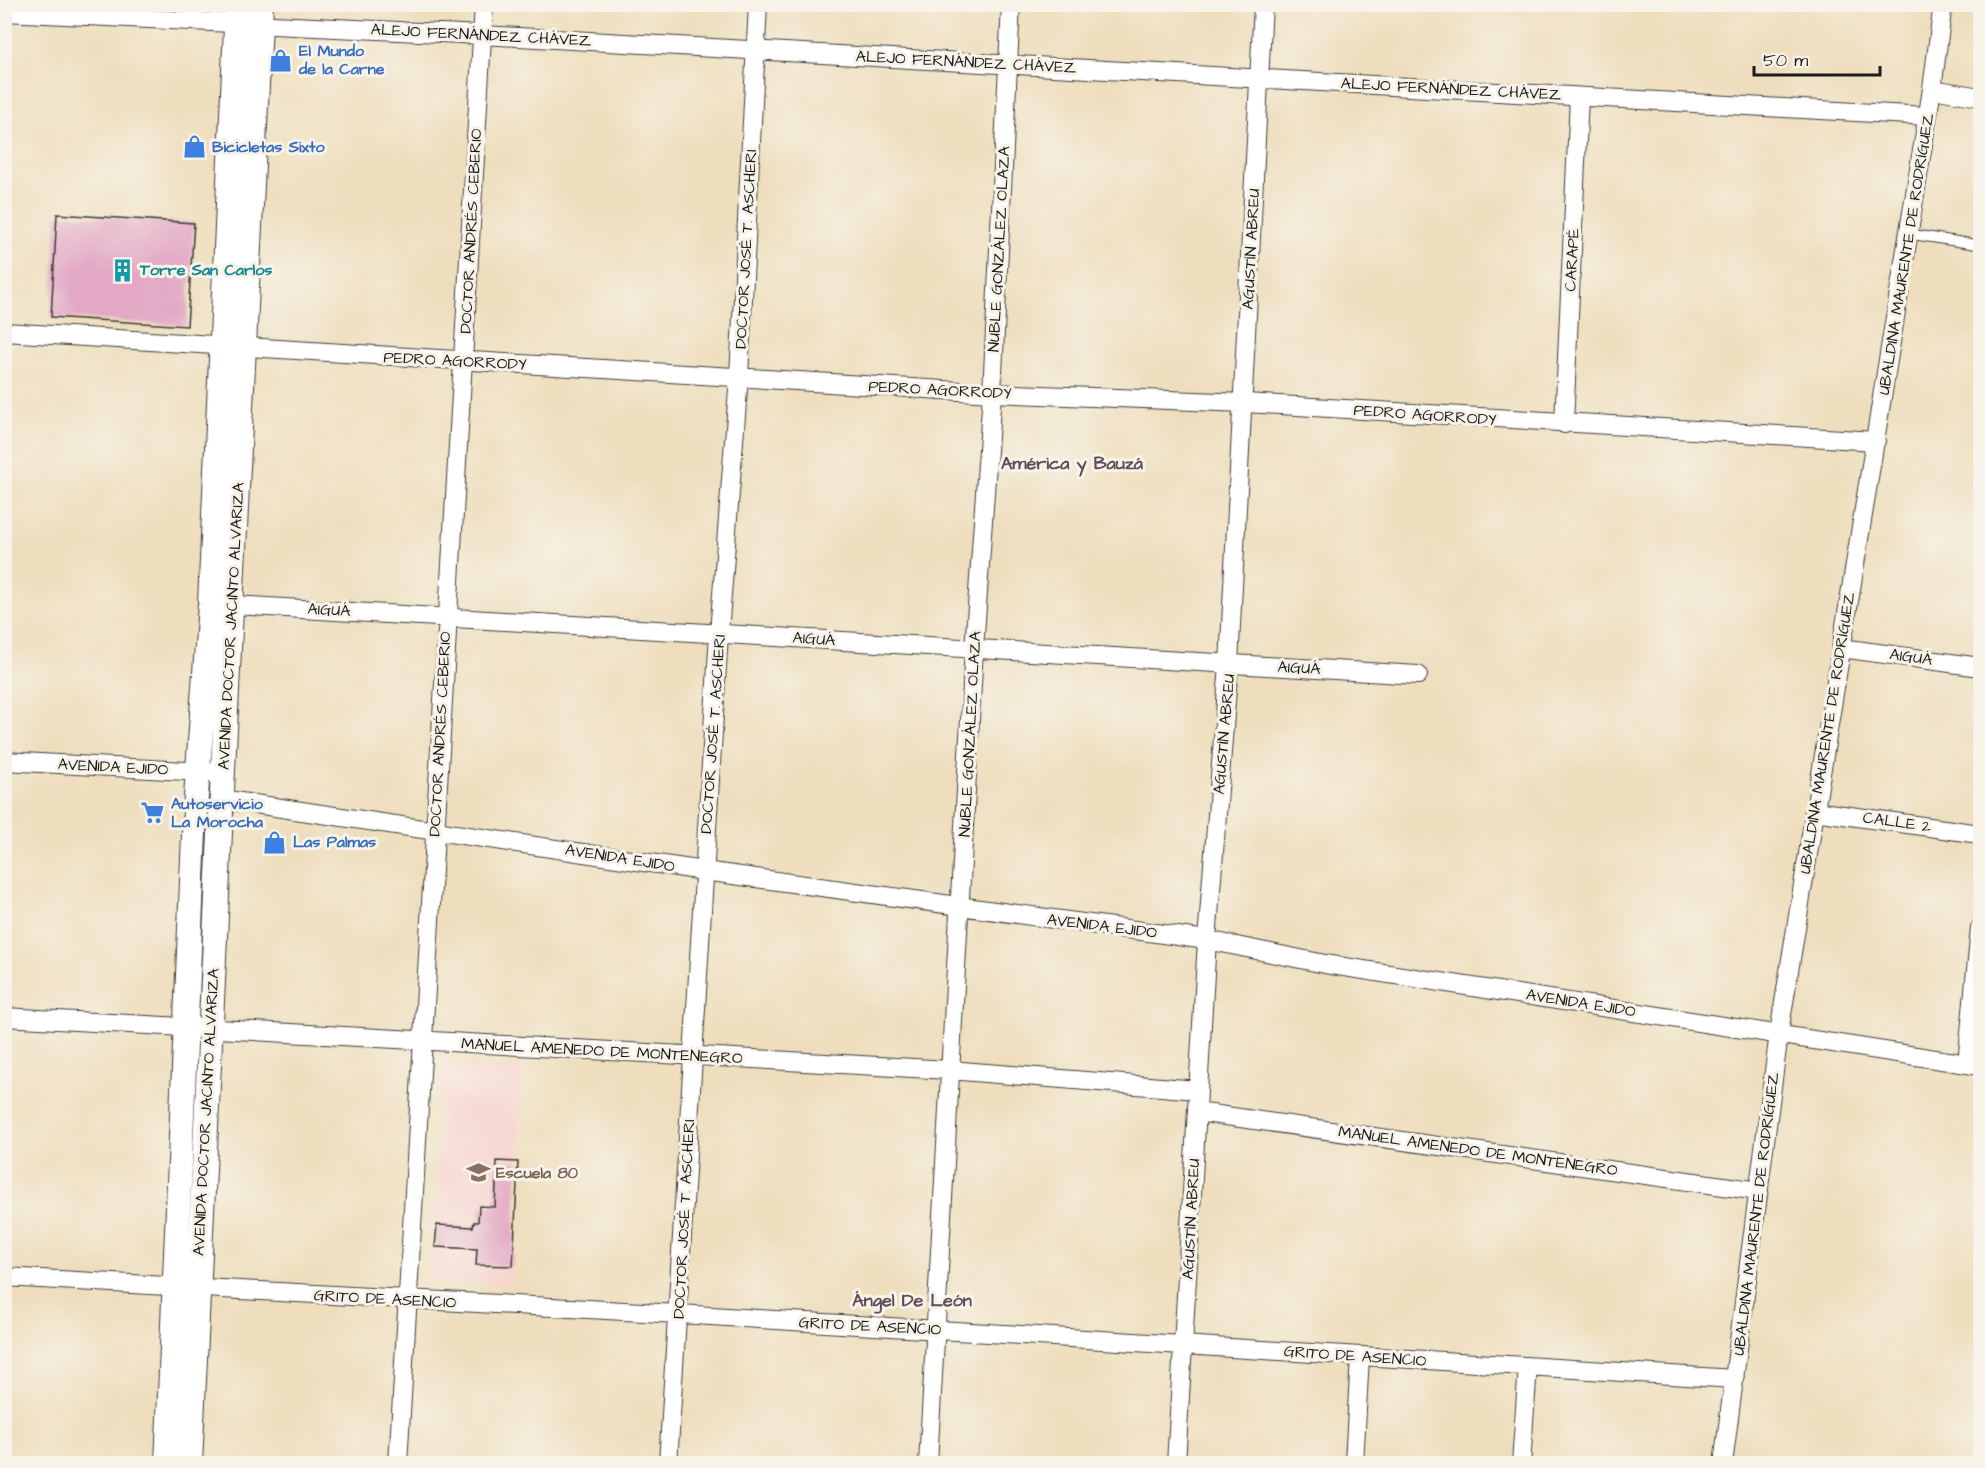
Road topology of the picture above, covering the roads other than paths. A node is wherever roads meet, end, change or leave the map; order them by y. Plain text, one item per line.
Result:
1 (484, 4) edge
2 (758, 4) edge
3 (1011, 4) edge
4 (1263, 4) edge
5 (1943, 4) edge
6 (4, 12) edge
7 (236, 13) edge
8 (260, 14) edge
9 (482, 34) junction
10 (755, 50) junction
11 (1008, 64) junction
12 (1259, 78) junction
13 (1932, 89) junction
14 (1579, 97) junction
15 (1980, 97) edge
16 (1927, 116) junction
17 (1909, 234) junction
18 (1980, 245) edge
19 (4, 332) edge
20 (234, 347) junction
21 (464, 361) junction
22 (739, 377) junction
23 (992, 393) junction
24 (1245, 404) junction
25 (1564, 424) junction
26 (1876, 441) junction
27 (221, 604) junction
28 (447, 616) junction
29 (719, 633) junction
30 (1841, 648) junction
31 (974, 649) junction
32 (1229, 664) junction
33 (1980, 667) edge
34 (1418, 675) dead end
35 (4, 761) edge
36 (211, 772) junction
37 (221, 799) junction
38 (1814, 811) junction
39 (434, 830) junction
40 (1980, 834) edge
41 (704, 871) junction
42 (960, 907) junction
43 (1980, 928) edge
44 (1207, 940) junction
45 (4, 1017) edge
46 (200, 1027) junction
47 (1779, 1033) junction
48 (423, 1041) junction
49 (693, 1055) junction
50 (1974, 1065) edge
51 (949, 1070) junction
52 (1198, 1090) junction
53 (1197, 1112) junction
54 (1759, 1191) junction
55 (4, 1277) edge
56 (187, 1287) junction
57 (408, 1300) junction
58 (679, 1314) junction
59 (937, 1330) junction
60 (1184, 1345) junction
61 (1360, 1356) junction
62 (1528, 1366) junction
63 (1735, 1379) junction
64 (167, 1464) edge
65 (190, 1464) edge
66 (398, 1464) edge
67 (668, 1464) edge
68 (928, 1464) edge
69 (1176, 1464) edge
70 (1354, 1464) edge
71 (1521, 1464) edge
72 (1724, 1464) edge

1 - 9 street, DOCTOR ANDRÉS CEBERIO
2 - 10 street, DOCTOR JOSÉ T. ASCHERI
3 - 11 street, NUBLE GONZÁLEZ OLAZA
4 - 12 street, AGUSTÍN ABREU
5 - 13 street, UBALDINA MAURENTE DE RODRÍGUEZ
6 - 7 street, ALEJO FERNÁNDEZ CHÁVEZ
7 - 8 street, ALEJO FERNÁNDEZ CHÁVEZ
7 - 20 main road, AVENIDA DOCTOR JACINTO ALVARIZA
8 - 9 street, ALEJO FERNÁNDEZ CHÁVEZ
8 - 20 main road, AVENIDA DOCTOR JACINTO ALVARIZA
9 - 10 street, ALEJO FERNÁNDEZ CHÁVEZ
9 - 21 street, DOCTOR ANDRÉS CEBERIO
10 - 11 street, ALEJO FERNÁNDEZ CHÁVEZ
10 - 22 street, DOCTOR JOSÉ T. ASCHERI
11 - 12 street, ALEJO FERNÁNDEZ CHÁVEZ
11 - 23 street, NUBLE GONZÁLEZ OLAZA
12 - 14 street, ALEJO FERNÁNDEZ CHÁVEZ
12 - 24 street, AGUSTÍN ABREU
13 - 15 street
13 - 16 street, UBALDINA MAURENTE DE RODRÍGUEZ
14 - 16 street, ALEJO FERNÁNDEZ CHÁVEZ
14 - 25 street, CARAPÉ
16 - 17 street, UBALDINA MAURENTE DE RODRÍGUEZ
17 - 18 lane
17 - 26 street, UBALDINA MAURENTE DE RODRÍGUEZ
19 - 20 street, PEDRO AGORRODY
20 - 21 street, PEDRO AGORRODY
20 - 27 main road, AVENIDA DOCTOR JACINTO ALVARIZA
21 - 22 street, PEDRO AGORRODY
21 - 28 street, DOCTOR ANDRÉS CEBERIO
22 - 23 street, PEDRO AGORRODY
22 - 29 street, DOCTOR JOSÉ T. ASCHERI
23 - 24 street, PEDRO AGORRODY
23 - 31 street, NUBLE GONZÁLEZ OLAZA
24 - 25 street, PEDRO AGORRODY
24 - 32 street, AGUSTÍN ABREU
25 - 26 street, PEDRO AGORRODY
26 - 30 street, UBALDINA MAURENTE DE RODRÍGUEZ
27 - 28 street, AIGUÁ
27 - 36 main road, AVENIDA DOCTOR JACINTO ALVARIZA
28 - 29 street, AIGUÁ
28 - 39 street, DOCTOR ANDRÉS CEBERIO
29 - 31 street, AIGUÁ
29 - 41 street, DOCTOR JOSÉ T. ASCHERI
30 - 33 street, AIGUÁ
30 - 38 street, UBALDINA MAURENTE DE RODRÍGUEZ
31 - 32 street, AIGUÁ
31 - 42 street, NUBLE GONZÁLEZ OLAZA
32 - 34 street, AIGUÁ
32 - 44 street, AGUSTÍN ABREU
35 - 36 street, AVENIDA EJIDO
36 - 37 main road, AVENIDA DOCTOR JACINTO ALVARIZA
36 - 46 main road, AVENIDA DOCTOR JACINTO ALVARIZA
37 - 39 street, AVENIDA EJIDO
37 - 46 main road, AVENIDA DOCTOR JACINTO ALVARIZA
38 - 40 street, CALLE 2
38 - 47 street, UBALDINA MAURENTE DE RODRÍGUEZ
39 - 41 street, AVENIDA EJIDO
39 - 48 street, DOCTOR ANDRÉS CEBERIO
41 - 42 street, AVENIDA EJIDO
41 - 49 street, DOCTOR JOSÉ T. ASCHERI
42 - 44 street, AVENIDA EJIDO
42 - 51 street, NUBLE GONZÁLEZ OLAZA
43 - 50 street
44 - 47 street, AVENIDA EJIDO
44 - 52 street, AGUSTÍN ABREU
45 - 46 street, MANUEL AMENEDO DE MONTENEGRO
46 - 48 street, MANUEL AMENEDO DE MONTENEGRO
46 - 56 main road, AVENIDA DOCTOR JACINTO ALVARIZA
47 - 50 street, AVENIDA EJIDO
47 - 54 street, UBALDINA MAURENTE DE RODRÍGUEZ
48 - 49 street, MANUEL AMENEDO DE MONTENEGRO
48 - 57 street, DOCTOR ANDRÉS CEBERIO
49 - 51 street, MANUEL AMENEDO DE MONTENEGRO
49 - 58 street, DOCTOR JOSÉ T. ASCHERI
51 - 52 street, MANUEL AMENEDO DE MONTENEGRO
51 - 59 street, NUBLE GONZÁLEZ OLAZA
52 - 53 street, AGUSTÍN ABREU
53 - 54 street, MANUEL AMENEDO DE MONTENEGRO
53 - 60 street, AGUSTÍN ABREU
54 - 63 street, UBALDINA MAURENTE DE RODRÍGUEZ
55 - 56 street, GRITO DE ASENCIO
56 - 57 street, GRITO DE ASENCIO
56 - 64 main road, AVENIDA DOCTOR JACINTO ALVARIZA
56 - 65 main road, AVENIDA DOCTOR JACINTO ALVARIZA
57 - 58 street, GRITO DE ASENCIO
57 - 66 street, DOCTOR ANDRÉS CEBERIO
58 - 59 street, GRITO DE ASENCIO
58 - 67 street, DOCTOR JOSÉ T. ASCHERI
59 - 60 street, GRITO DE ASENCIO
59 - 68 street, NUBLE GONZÁLEZ OLAZA
60 - 61 street, GRITO DE ASENCIO
60 - 69 street, AGUSTÍN ABREU
61 - 62 street, GRITO DE ASENCIO
61 - 70 street
62 - 63 street, GRITO DE ASENCIO
62 - 71 street
63 - 72 street, UBALDINA MAURENTE DE RODRÍGUEZ

